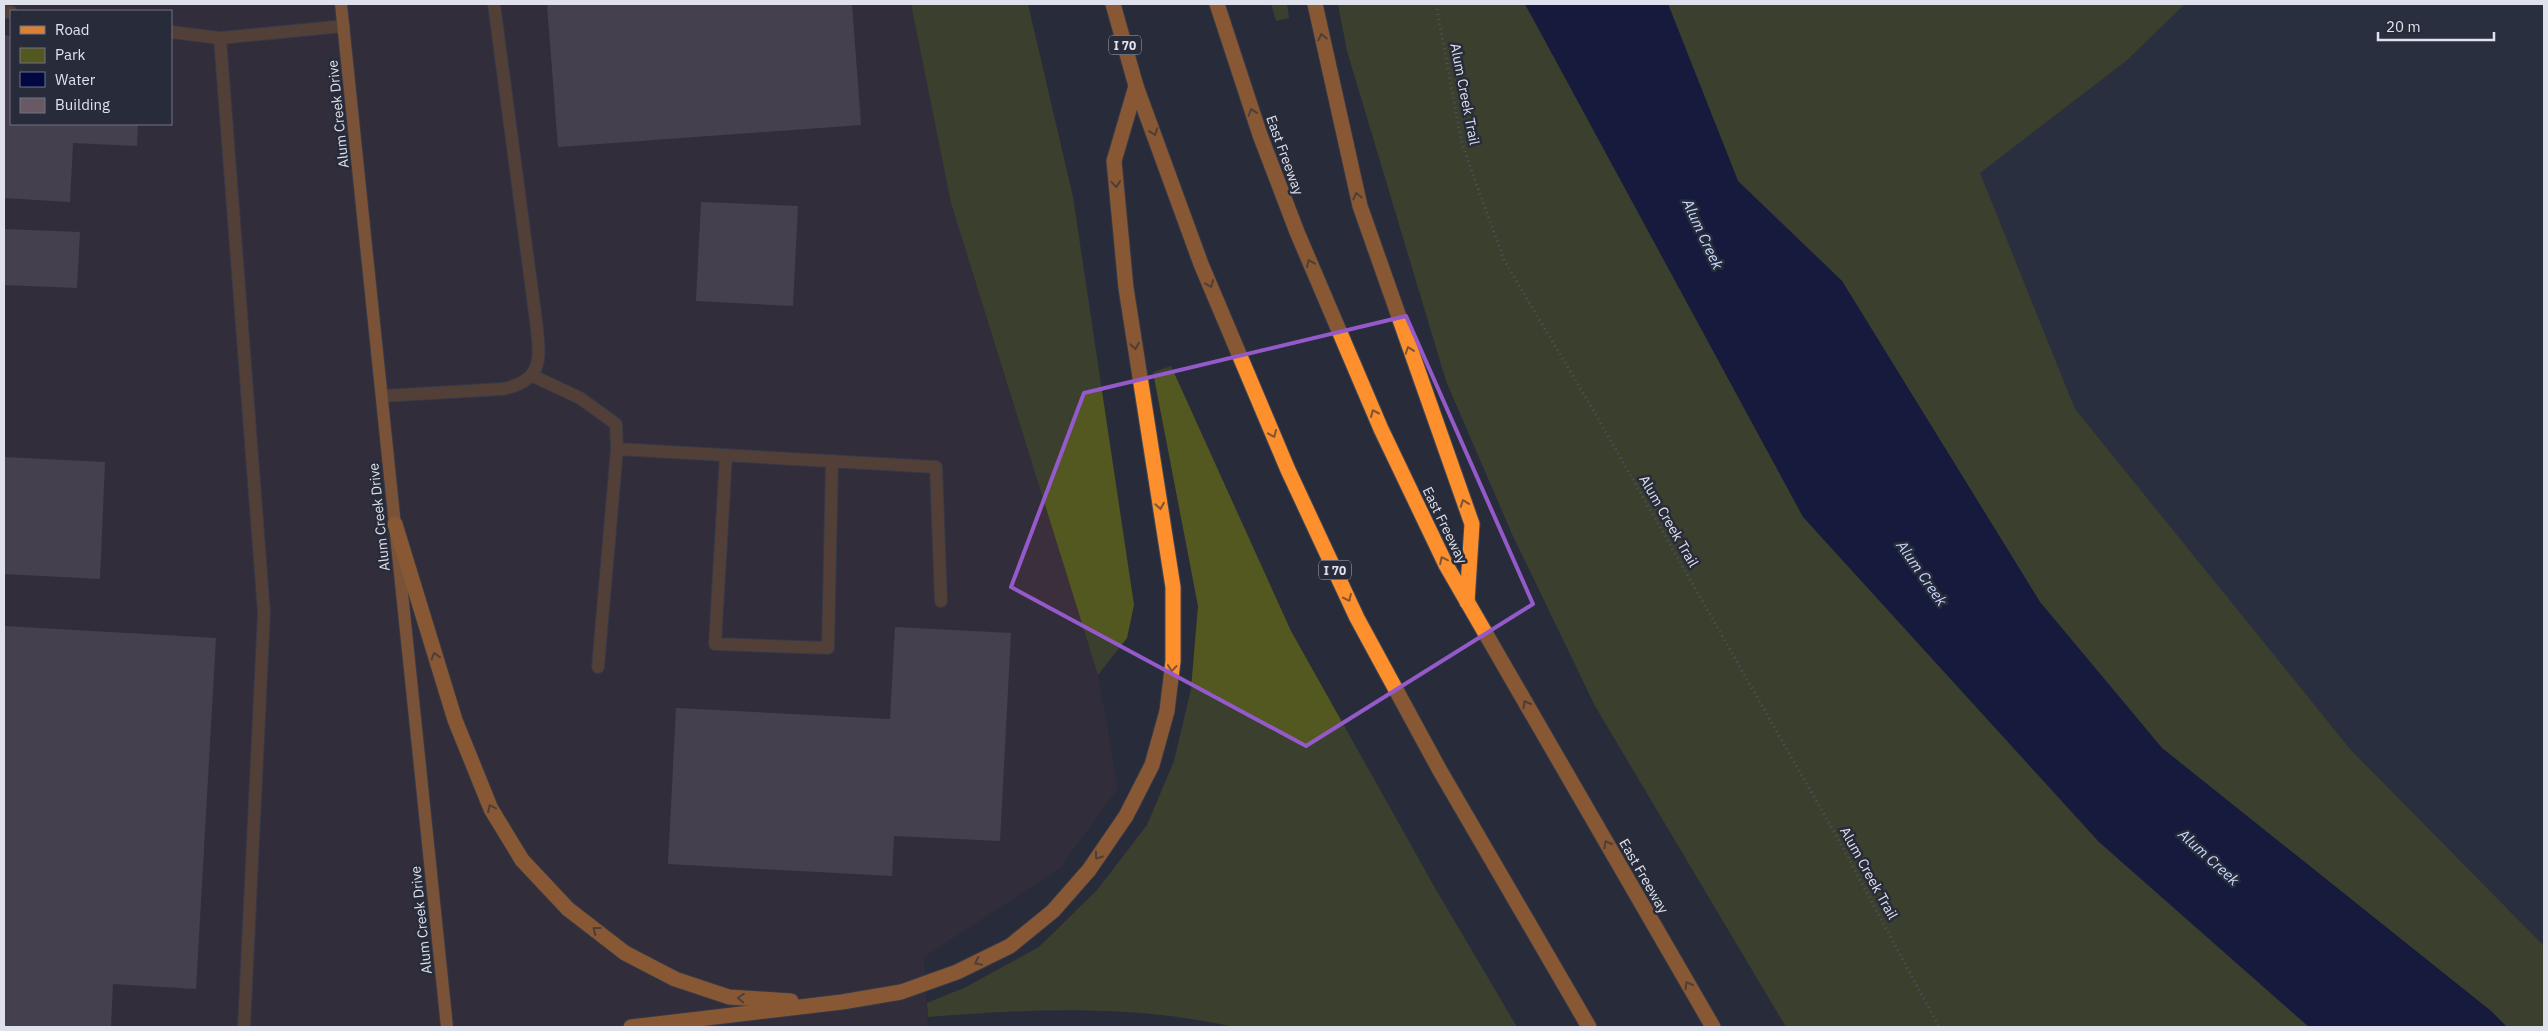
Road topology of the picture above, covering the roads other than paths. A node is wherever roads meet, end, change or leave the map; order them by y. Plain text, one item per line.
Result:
1 (342, 4) edge
2 (494, 4) edge
3 (1113, 4) edge
4 (1217, 4) edge
5 (1315, 4) edge
6 (344, 26) junction
7 (172, 32) edge
8 (220, 38) junction
9 (1136, 86) junction
10 (533, 376) junction
11 (382, 396) junction
12 (617, 449) junction
13 (726, 455) junction
14 (832, 462) junction
15 (395, 524) junction
16 (941, 601) dead end
17 (1467, 602) junction
18 (598, 668) dead end
19 (842, 1002) junction
20 (244, 1027) edge
21 (447, 1027) edge
22 (631, 1027) edge
23 (1589, 1027) edge
24 (1713, 1027) edge

1 - 6 main road, Alum Creek Drive
2 - 10 lane
3 - 9 highway, I 70
17 -> 4 highway, East Freeway
17 -> 5 highway
6 - 8 lane
6 - 11 main road, Alum Creek Drive
7 - 8 lane
8 - 20 lane
9 -> 19 highway
9 -> 23 highway, I 70
10 - 11 lane
10 - 12 lane
11 - 15 main road, Alum Creek Drive
12 - 13 lane
12 - 18 lane
13 - 14 lane
13 - 14 lane
14 - 16 lane
19 -> 15 highway
15 - 21 main road, Alum Creek Drive
24 -> 17 highway, East Freeway
19 - 22 highway

